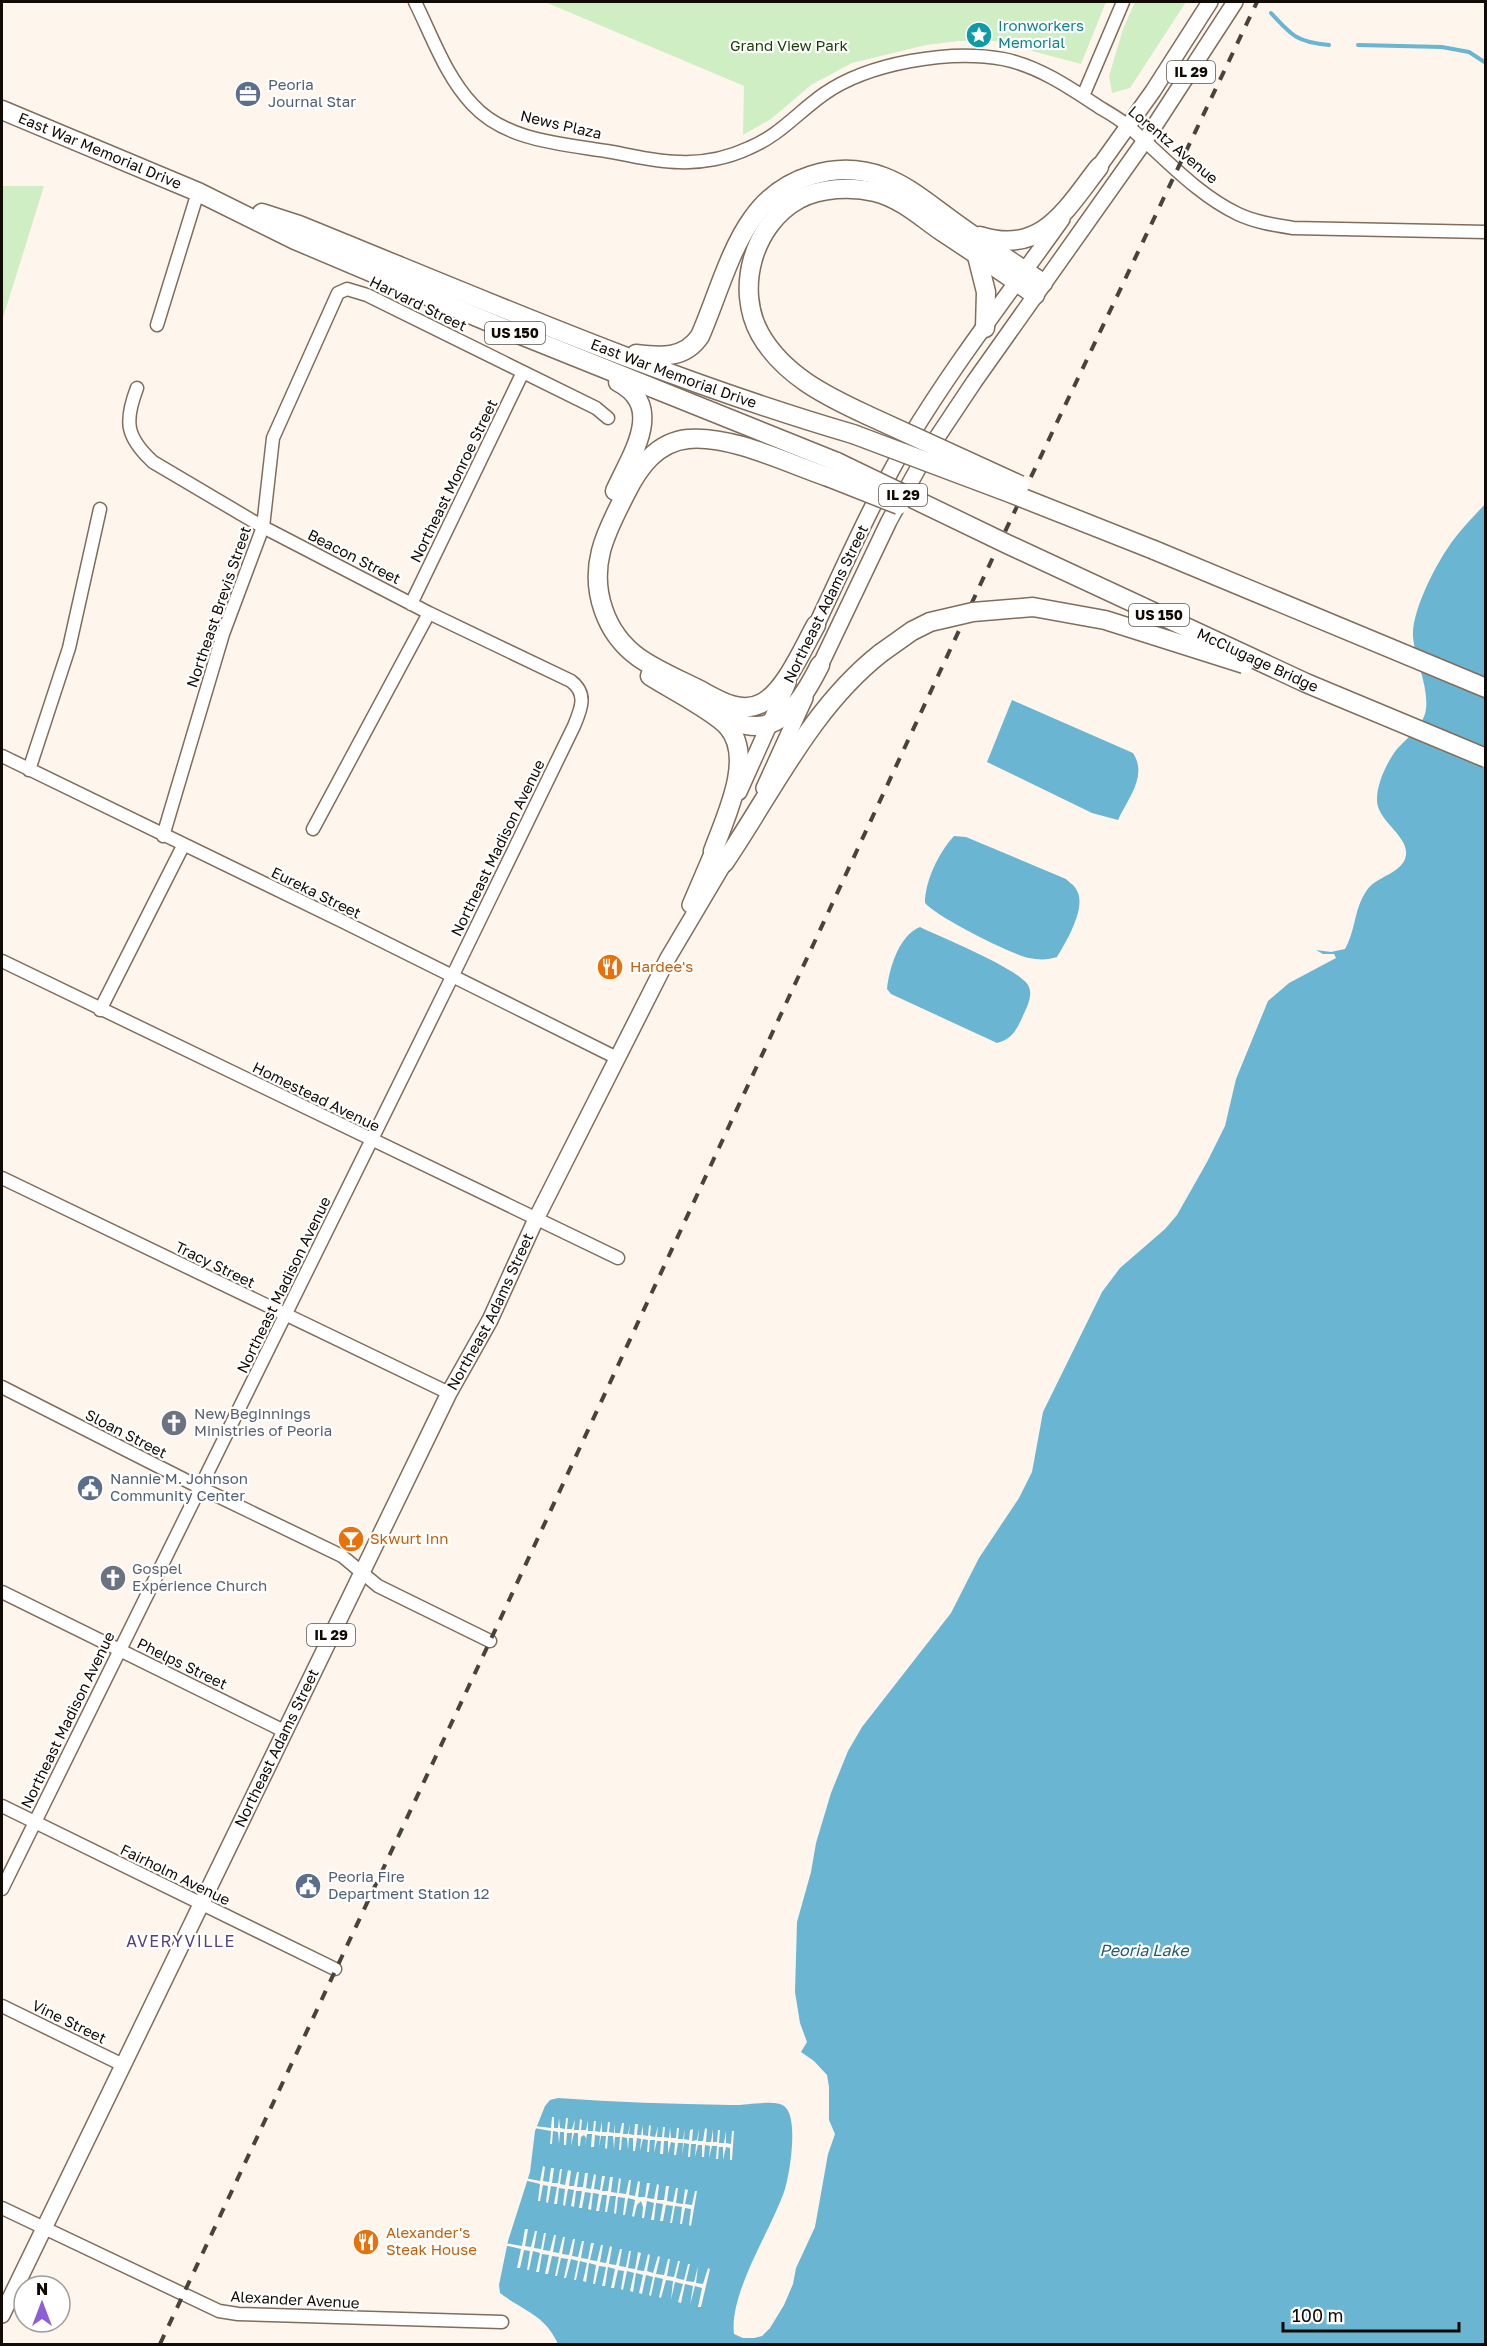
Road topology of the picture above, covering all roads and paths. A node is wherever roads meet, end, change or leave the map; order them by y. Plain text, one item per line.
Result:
1 (415, 2) edge
2 (1123, 2) edge
3 (1210, 2) edge
4 (1235, 2) edge
5 (1083, 96) junction
6 (2, 110) edge
7 (1128, 126) junction
8 (1144, 142) junction
9 (660, 160) joint
10 (1099, 167) junction
11 (198, 192) junction
12 (955, 222) junction
13 (1485, 232) edge
14 (977, 256) junction
15 (1021, 276) junction
16 (1039, 289) junction
17 (341, 290) joint
18 (157, 325) dead end
19 (552, 328) junction
20 (985, 328) junction
21 (549, 348) junction
22 (523, 372) junction
23 (137, 388) dead end
24 (608, 418) dead end
25 (832, 470) junction
26 (100, 509) dead end
27 (262, 527) junction
28 (1154, 550) junction
29 (411, 604) junction
30 (429, 613) junction
31 (816, 625) junction
32 (820, 665) junction
33 (648, 675) junction
34 (1306, 683) junction
35 (1485, 688) edge
36 (580, 690) joint
37 (769, 724) junction
38 (2, 756) edge
39 (1485, 758) edge
40 (29, 770) junction
41 (313, 829) dead end
42 (163, 836) junction
43 (183, 846) junction
44 (719, 857) junction
45 (2, 961) edge
46 (452, 977) junction
47 (100, 1010) junction
48 (617, 1059) junction
49 (372, 1140) junction
50 (2, 1178) edge
51 (536, 1220) junction
52 (618, 1258) dead end
53 (285, 1316) junction
54 (2, 1388) edge
55 (449, 1393) junction
56 (199, 1487) junction
57 (362, 1572) junction
58 (2, 1592) edge
59 (490, 1641) dead end
60 (119, 1650) junction
61 (284, 1731) junction
62 (2, 1806) edge
63 (35, 1822) junction
64 (2, 1890) edge
65 (200, 1905) junction
66 (335, 1969) dead end
67 (2, 2006) edge
68 (123, 2065) junction
69 (2, 2208) edge
70 (44, 2229) junction
71 (2, 2315) edge
72 (502, 2322) dead end

1 - 9 street, News Plaza
2 - 5 street
3 - 7 main road, IL 29
4 - 8 main road, IL 29
5 - 7 street, Lorentz Avenue
5 - 9 street, Lorentz Avenue
6 - 11 highway, East War Memorial Drive / US 150
7 - 8 street, Lorentz Avenue
7 - 10 main road, Northeast Adams Street / IL 29
8 - 13 street, Lorentz Avenue
8 - 16 main road, Northeast Adams Street / IL 29
10 - 12 highway
10 - 15 main road, Northeast Adams Street / IL 29
11 - 18 street
11 - 19 highway, East War Memorial Drive / US 150
11 - 21 highway, East War Memorial Drive / US 150
12 - 15 highway
12 - 19 highway
14 - 15 highway
14 - 20 highway
14 - 28 highway, bridge
15 - 16 highway
15 - 20 main road, Northeast Adams Street / IL 29
16 - 32 main road, Northeast Adams Street / IL 29
17 - 22 street, Harvard Street
17 - 27 street, Northeast Brevis Street
19 - 28 highway, East War Memorial Drive / US 150, bridge
20 - 31 main road, Northeast Adams Street / IL 29
21 - 25 highway, East War Memorial Drive / US 150
21 - 33 highway
22 - 24 street, Harvard Street
22 - 29 street, Northeast Monroe Street
23 - 27 street, Beacon Street
25 - 31 highway
25 - 34 highway, McClugage Bridge / US 150, bridge
26 - 40 street
27 - 29 street, Beacon Street
27 - 42 street, Northeast Brevis Street
28 - 35 highway, US 150
29 - 30 street, Beacon Street
30 - 36 street, Beacon Street
30 - 41 street
31 - 37 main road, Northeast Adams Street / IL 29
32 - 37 highway
32 - 44 main road, Northeast Adams Street / IL 29
33 - 37 highway
33 - 44 highway
34 - 39 highway, McClugage Bridge / US 150, bridge
34 - 44 highway, bridge
36 - 46 street, Northeast Madison Avenue
37 - 44 main road, Northeast Adams Street / IL 29
38 - 40 street, Eureka Street
40 - 42 street, Eureka Street
42 - 43 street, Eureka Street
43 - 46 street, Eureka Street
43 - 47 street
44 - 48 main road, Northeast Adams Street / IL 29
45 - 47 street, Homestead Avenue
46 - 48 street, Eureka Street
46 - 49 street, Northeast Madison Avenue
47 - 49 street, Homestead Avenue
48 - 51 main road, Northeast Adams Street / IL 29
49 - 51 street, Homestead Avenue
49 - 53 street, Northeast Madison Avenue
50 - 53 street, Tracy Street
51 - 52 street, Homestead Avenue
51 - 55 main road, Northeast Adams Street / IL 29
53 - 55 street, Tracy Street
53 - 56 street, Northeast Madison Avenue
54 - 56 street, Sloan Street
55 - 57 main road, Northeast Adams Street / IL 29
56 - 57 street, Sloan Street
56 - 60 street, Northeast Madison Avenue
57 - 59 street, Sloan Street
57 - 61 main road, Northeast Adams Street / IL 29
58 - 60 street, Phelps Street
60 - 61 street, Phelps Street
60 - 63 street, Northeast Madison Avenue
61 - 65 main road, Northeast Adams Street / IL 29
62 - 63 street, Fairholm Avenue
63 - 64 street, Northeast Madison Avenue
63 - 65 street, Fairholm Avenue
65 - 66 street, Fairholm Avenue
65 - 68 main road, Northeast Adams Street / IL 29
67 - 68 street, Vine Street
68 - 70 main road, Northeast Adams Street / IL 29
69 - 70 street, Alexander Avenue
70 - 71 main road, Northeast Adams Street / IL 29
70 - 72 street, Alexander Avenue

